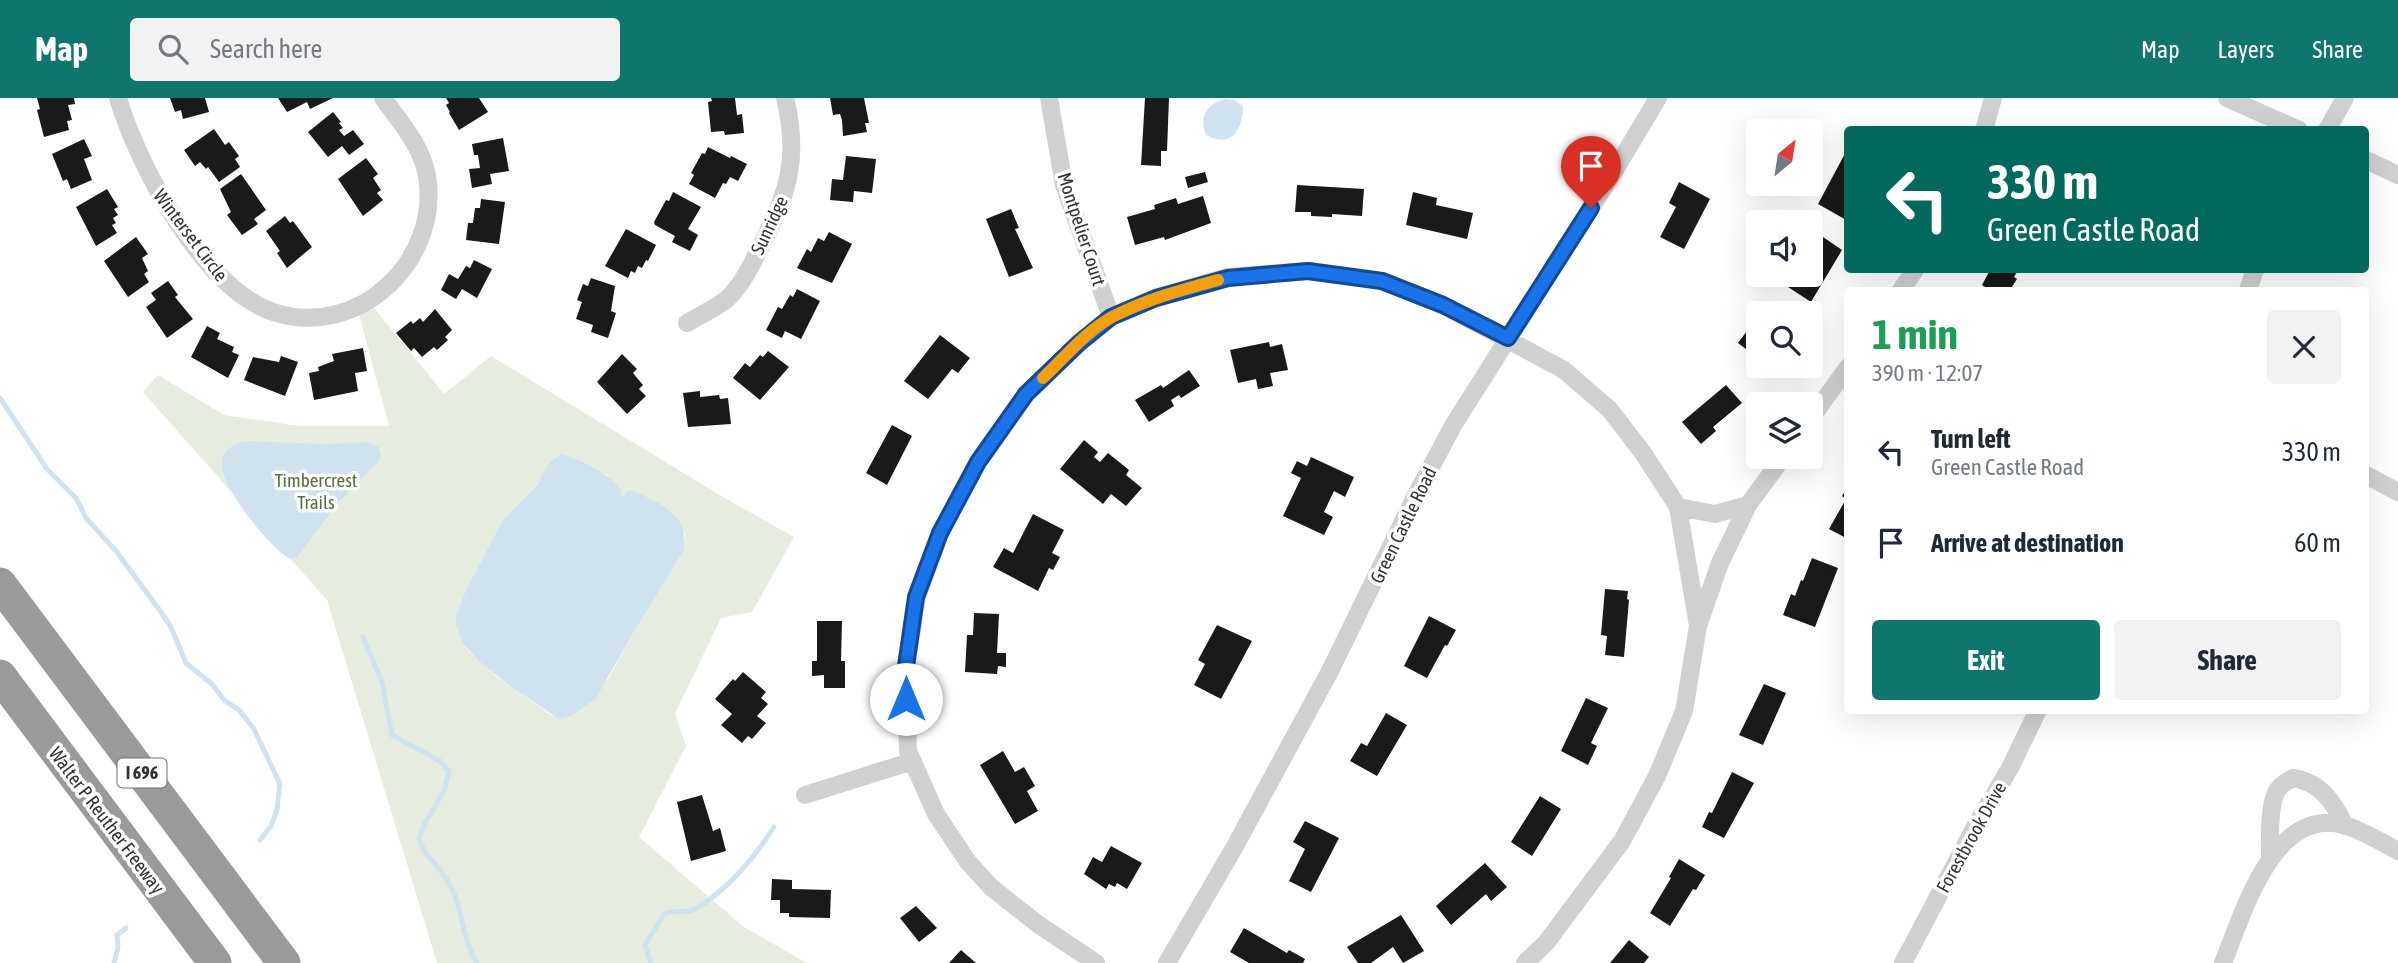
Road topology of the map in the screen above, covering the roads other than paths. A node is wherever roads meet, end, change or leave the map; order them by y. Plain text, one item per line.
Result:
1 (118, 98) edge
2 (383, 98) edge
3 (785, 98) edge
4 (1049, 98) edge
5 (1658, 98) edge
6 (1993, 98) edge
7 (2227, 98) edge
8 (2344, 98) edge
9 (1985, 126) edge
10 (2290, 126) edge
11 (2330, 126) edge
12 (2369, 161) edge
13 (2398, 175) edge
14 (1111, 317) junction
15 (687, 323) dead end
16 (1508, 338) junction
17 (1844, 373) edge
18 (1823, 401) edge
19 (1774, 469) edge
20 (2369, 477) edge
21 (2398, 492) edge
22 (1748, 505) junction
23 (1678, 507) junction
24 (0, 584) edge
25 (1698, 626) junction
26 (0, 676) edge
27 (2036, 714) edge
28 (913, 761) junction
29 (805, 795) dead end
30 (2346, 825) junction
31 (2398, 851) edge
32 (2270, 859) junction
33 (215, 963) edge
34 (284, 963) edge
35 (1096, 963) edge
36 (1167, 963) edge
37 (1525, 963) edge
38 (1903, 963) edge
39 (2223, 963) edge

1 - 2 street, Winterset Circle
3 - 15 street, Sunridge
4 - 14 street, Montpelier Court
5 - 16 street, Green Castle Road
6 - 9 street
7 - 10 street
8 - 11 street
12 - 13 street
14 - 16 street
14 - 28 street
16 - 23 street
16 - 36 street, Green Castle Road
17 - 18 street
19 - 22 street
20 - 21 street
22 - 23 street
22 - 25 street
23 - 25 street
24 - 34 highway, I 696
25 - 37 street
26 - 33 highway, Walter P Reuther Freeway / I 696
27 - 38 street, Forestbrook Drive
28 - 29 street
28 - 35 street
30 - 31 street
30 - 32 street
30 - 32 street
32 - 39 street

